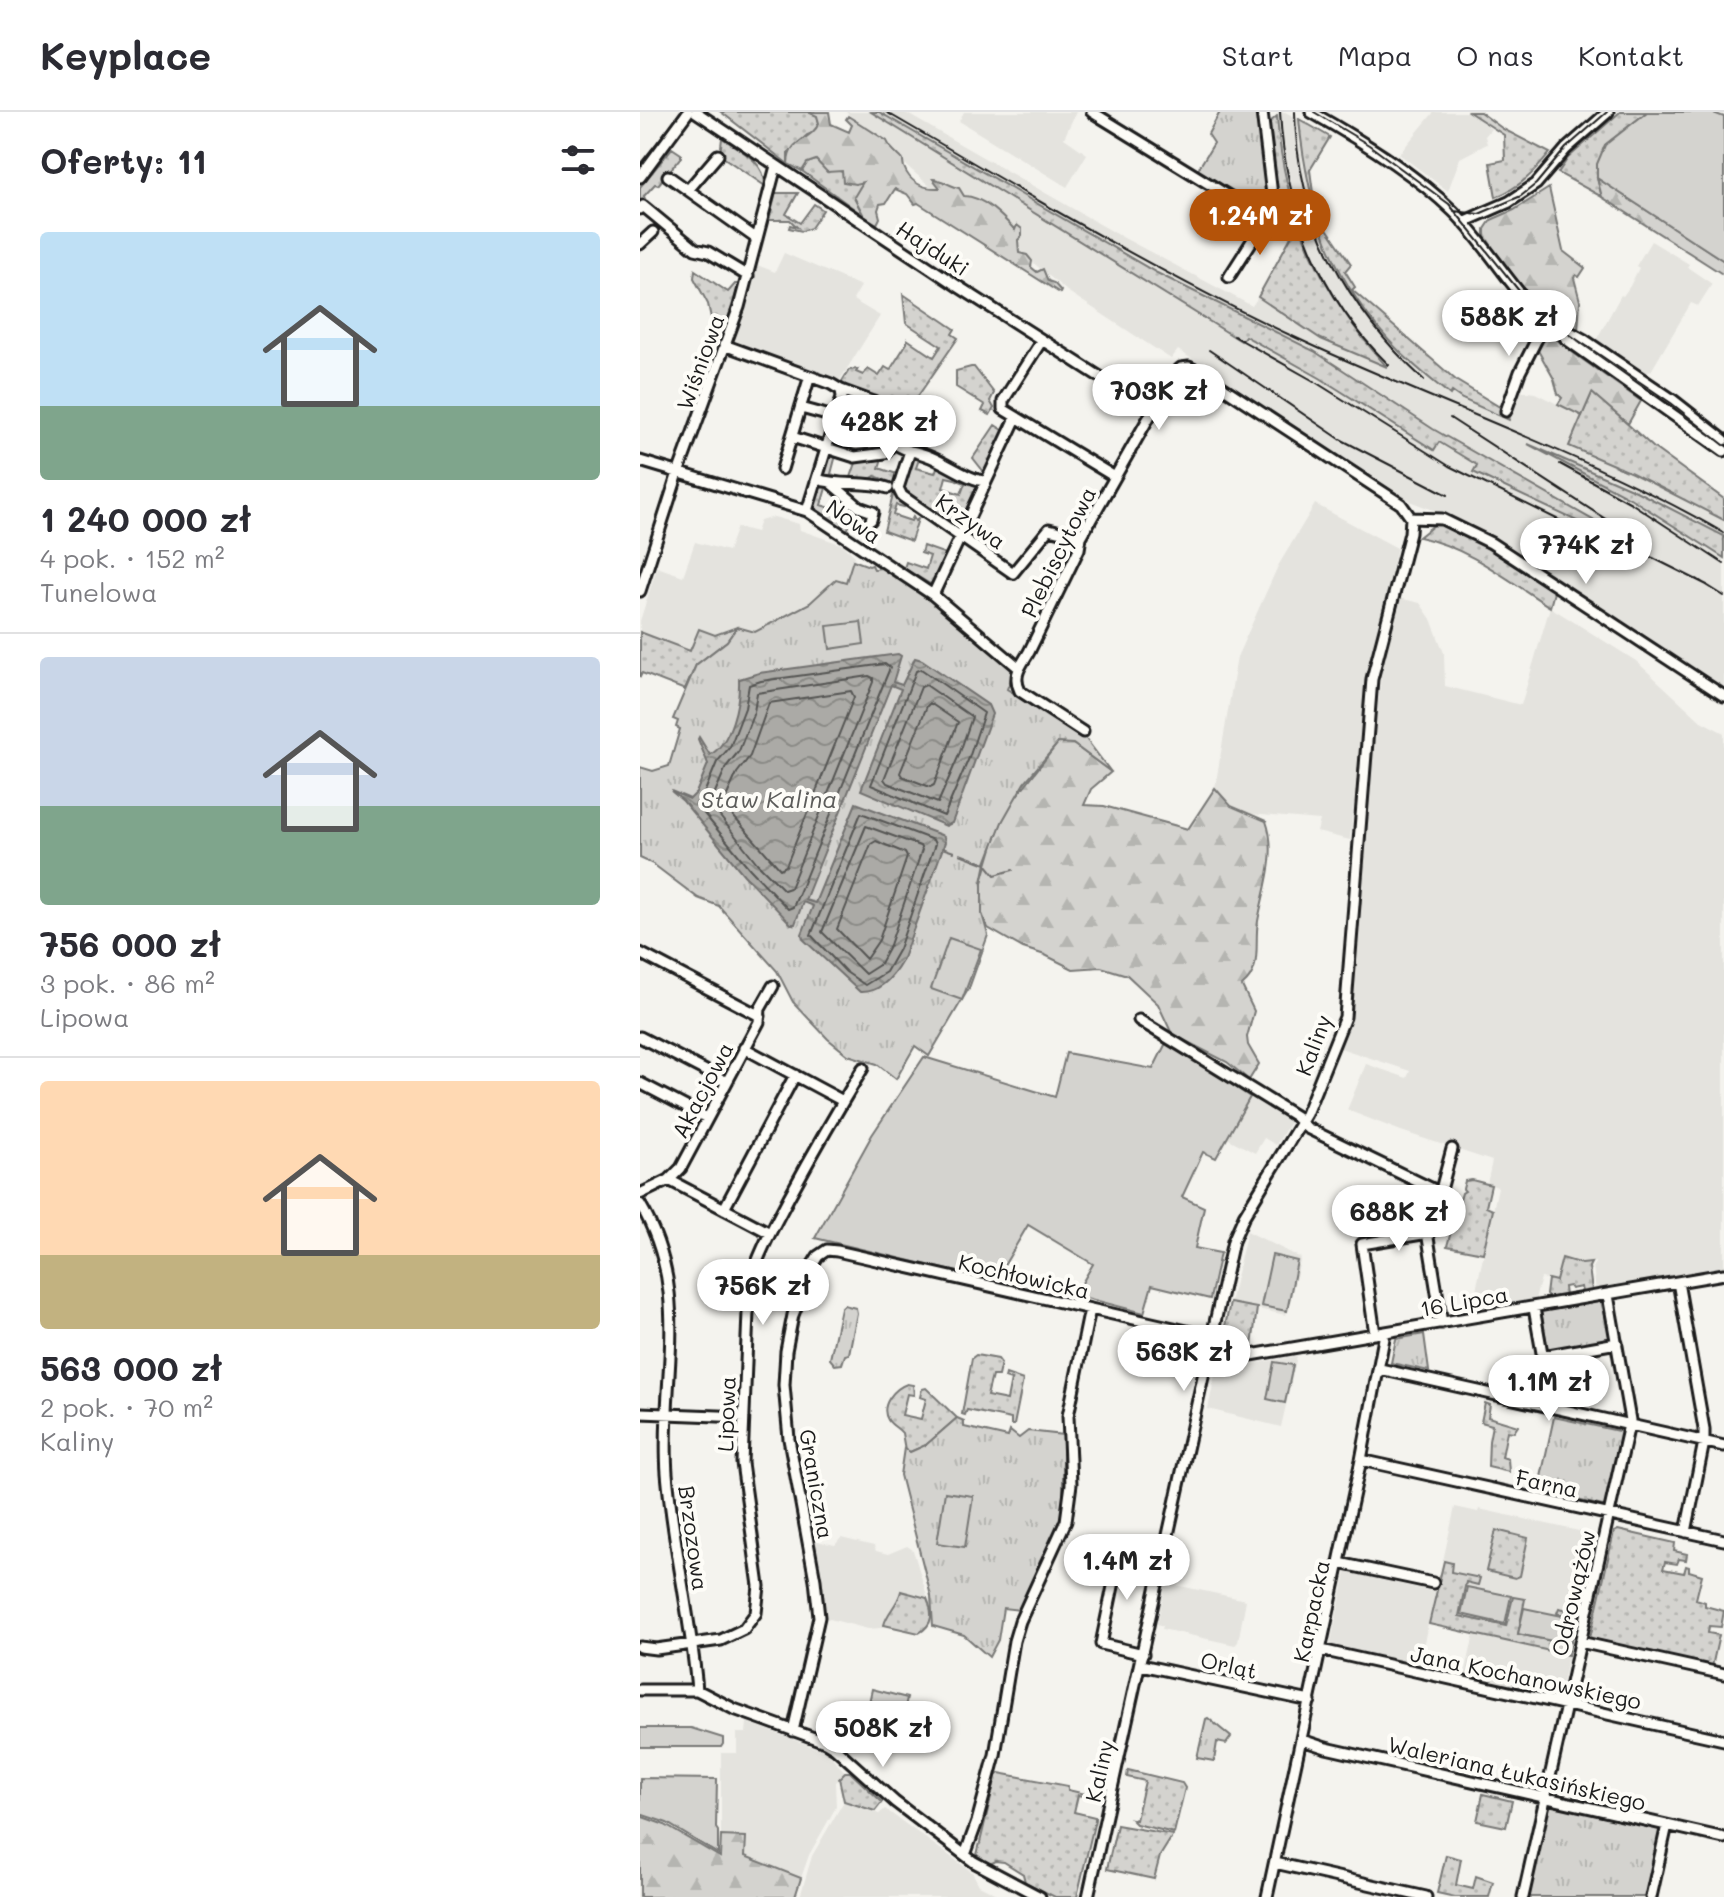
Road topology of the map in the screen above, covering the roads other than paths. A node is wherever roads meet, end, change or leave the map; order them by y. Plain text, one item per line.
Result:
1 (688, 112) edge
2 (696, 112) edge
3 (1092, 112) edge
4 (1262, 112) edge
5 (1311, 112) edge
6 (1608, 112) edge
7 (718, 155) dead end
8 (776, 166) junction
9 (668, 176) dead end
10 (640, 177) edge
11 (688, 190) junction
12 (640, 209) edge
13 (1266, 219) junction
14 (1463, 222) junction
15 (653, 232) dead end
16 (757, 239) junction
17 (640, 244) edge
18 (748, 276) junction
19 (1229, 277) dead end
20 (1546, 321) junction
21 (1042, 340) junction
22 (724, 345) junction
23 (809, 379) dead end
24 (841, 390) junction
25 (885, 406) dead end
26 (801, 408) junction
27 (1152, 410) junction
28 (1506, 411) dead end
29 (1681, 412) junction
30 (835, 417) junction
31 (1016, 418) junction
32 (792, 437) junction
33 (1724, 440) edge
34 (892, 444) junction
35 (827, 447) junction
36 (910, 451) junction
37 (1724, 451) edge
38 (640, 461) edge
39 (782, 469) dead end
40 (678, 472) junction
41 (1115, 477) junction
42 (817, 479) junction
43 (986, 481) junction
44 (832, 484) junction
45 (888, 488) dead end
46 (807, 511) junction
47 (1411, 518) junction
48 (871, 520) dead end
49 (961, 536) junction
50 (1081, 537) junction
51 (644, 565) edge
52 (640, 591) edge
53 (933, 595) junction
54 (1018, 667) junction
55 (1724, 696) edge
56 (1083, 732) dead end
57 (640, 953) edge
58 (773, 986) dead end
59 (760, 1016) junction
60 (1139, 1020) dead end
61 (640, 1037) edge
62 (744, 1048) junction
63 (863, 1068) dead end
64 (795, 1075) junction
65 (725, 1081) junction
66 (640, 1083) edge
67 (843, 1101) junction
68 (707, 1118) junction
69 (1301, 1122) junction
70 (1452, 1149) dead end
71 (669, 1180) junction
72 (1441, 1193) junction
73 (640, 1194) edge
74 (640, 1204) edge
75 (724, 1209) junction
76 (770, 1233) junction
77 (1428, 1233) junction
78 (827, 1250) joint
79 (1724, 1274) edge
80 (1678, 1282) junction
81 (1608, 1295) junction
82 (1534, 1308) junction
83 (1090, 1309) junction
84 (1442, 1323) junction
85 (1380, 1334) junction
86 (1213, 1337) junction
87 (1617, 1343) junction
88 (1543, 1356) junction
89 (1209, 1357) junction
90 (1380, 1369) junction
91 (1549, 1406) junction
92 (640, 1413) edge
93 (668, 1414) junction
94 (744, 1417) junction
95 (1629, 1424) junction
96 (1704, 1442) junction
97 (1724, 1446) edge
98 (1361, 1460) junction
99 (1609, 1515) junction
100 (1686, 1532) junction
101 (1724, 1540) edge
102 (1164, 1563) junction
103 (1339, 1563) junction
104 (1433, 1583) dead end
105 (1580, 1642) junction
106 (691, 1644) junction
107 (640, 1647) edge
108 (1321, 1650) junction
109 (1142, 1659) junction
110 (1724, 1674) edge
111 (640, 1690) edge
112 (697, 1690) junction
113 (1310, 1701) junction
114 (1566, 1705) junction
115 (793, 1731) junction
116 (1302, 1740) junction
117 (1724, 1740) edge
118 (1545, 1797) junction
119 (1667, 1825) junction
120 (1724, 1838) edge
121 (965, 1855) junction
122 (1275, 1863) junction
123 (1040, 1897) edge
124 (1088, 1897) edge
125 (1267, 1897) edge
126 (1426, 1897) edge
127 (1523, 1897) edge
128 (1651, 1897) edge

1 - 10 street
2 - 8 street, Hajduki
3 - 13 street
4 - 13 street
5 - 14 street
6 - 14 street
7 - 11 street
8 - 16 street, Wiśniowa
8 - 21 street, Hajduki
9 - 11 street
11 - 16 street
12 - 18 street
13 - 19 street
14 - 20 street
15 - 17 street
16 - 18 street, Wiśniowa
18 - 22 street, Wiśniowa
20 - 28 street
20 - 29 street
21 - 27 street, Hajduki
21 - 31 street
22 - 24 street
22 - 40 street, Wiśniowa
23 - 26 street
24 - 25 street
24 - 30 street
26 - 30 street
26 - 32 street
27 - 41 street, Plebiscytowa
27 - 47 street, Plebiscytowa
29 - 33 street
29 - 37 street
30 - 34 street
30 - 35 street
31 - 41 street
31 - 43 street
32 - 35 street
32 - 39 street
34 - 35 street
34 - 36 street
35 - 42 street
36 - 43 street, Krzywa
36 - 49 street, Krzywa
38 - 40 street, Nowa
40 - 46 street, Nowa
40 - 51 street, Wiśniowa
41 - 50 street, Plebiscytowa
42 - 44 street
42 - 46 street
43 - 49 street
44 - 45 street
44 - 48 street
46 - 53 street, Nowa
47 - 55 street
47 - 69 street, Kaliny
49 - 50 street, Krzywa
49 - 53 street
50 - 54 street, Plebiscytowa
51 - 52 street, Wiśniowa
53 - 54 street, Nowa
54 - 56 street
57 - 59 street
58 - 59 street, Akacjowa
59 - 62 street, Akacjowa
60 - 69 street
61 - 65 street
62 - 64 street
62 - 65 street, Akacjowa
63 - 67 street, Lipowa
64 - 67 street
64 - 75 street
65 - 68 street, Akacjowa
66 - 68 street
67 - 76 street, Lipowa
68 - 71 street, Akacjowa
69 - 72 street
69 - 86 street, Kaliny
70 - 72 street
71 - 73 street, Akacjowa
71 - 75 street
72 - 77 street
74 - 93 street, Brzozowa
75 - 76 street
76 - 94 street, Lipowa
77 - 84 street
77 - 85 street, Karpacka
78 - 83 street, Kochłowicka
78 - 115 street, Graniczna
79 - 80 street, 16 Lipca
80 - 81 street, 16 Lipca
80 - 96 street
81 - 82 street, 16 Lipca
81 - 87 street, Odrowążów
82 - 84 street, 16 Lipca
82 - 88 street
83 - 86 street, Kochłowicka
83 - 121 street
84 - 85 street, 16 Lipca
85 - 89 street, 16 Lipca
85 - 90 street, Karpacka
86 - 89 street, Kaliny
87 - 88 street
87 - 95 street, Odrowążów
88 - 91 street
89 - 102 street, Kaliny
90 - 91 street
90 - 98 street, Karpacka
91 - 95 street
92 - 93 street
93 - 94 street
93 - 106 street, Brzozowa
94 - 106 street, Lipowa
95 - 96 street
95 - 99 street, Odrowążów
96 - 97 street
96 - 100 street
98 - 99 street, Farna
98 - 103 street, Karpacka
99 - 100 street, Farna
99 - 105 street, Odrowążów
100 - 101 street, Farna
102 - 109 street, Kaliny
102 - 109 street
103 - 104 street
103 - 108 street, Karpacka
105 - 110 street
105 - 114 street, Odrowążów
106 - 107 street, Lipowa
106 - 112 street, Brzozowa
108 - 113 street, Karpacka
108 - 114 street, Jana Kochanowskiego
109 - 113 street, Orląt
109 - 124 street, Kaliny
111 - 112 street
112 - 115 street
113 - 116 street, Karpacka
114 - 117 street, Jana Kochanowskiego
114 - 118 street, Odrowążów
115 - 121 street
116 - 118 street, Waleriana Łukasińskiego
116 - 122 street, Karpacka
118 - 119 street, Waleriana Łukasińskiego
118 - 127 street, Odrowążów
119 - 120 street, Waleriana Łukasińskiego
119 - 128 street
121 - 123 street
122 - 125 street, Karpacka
122 - 126 street

